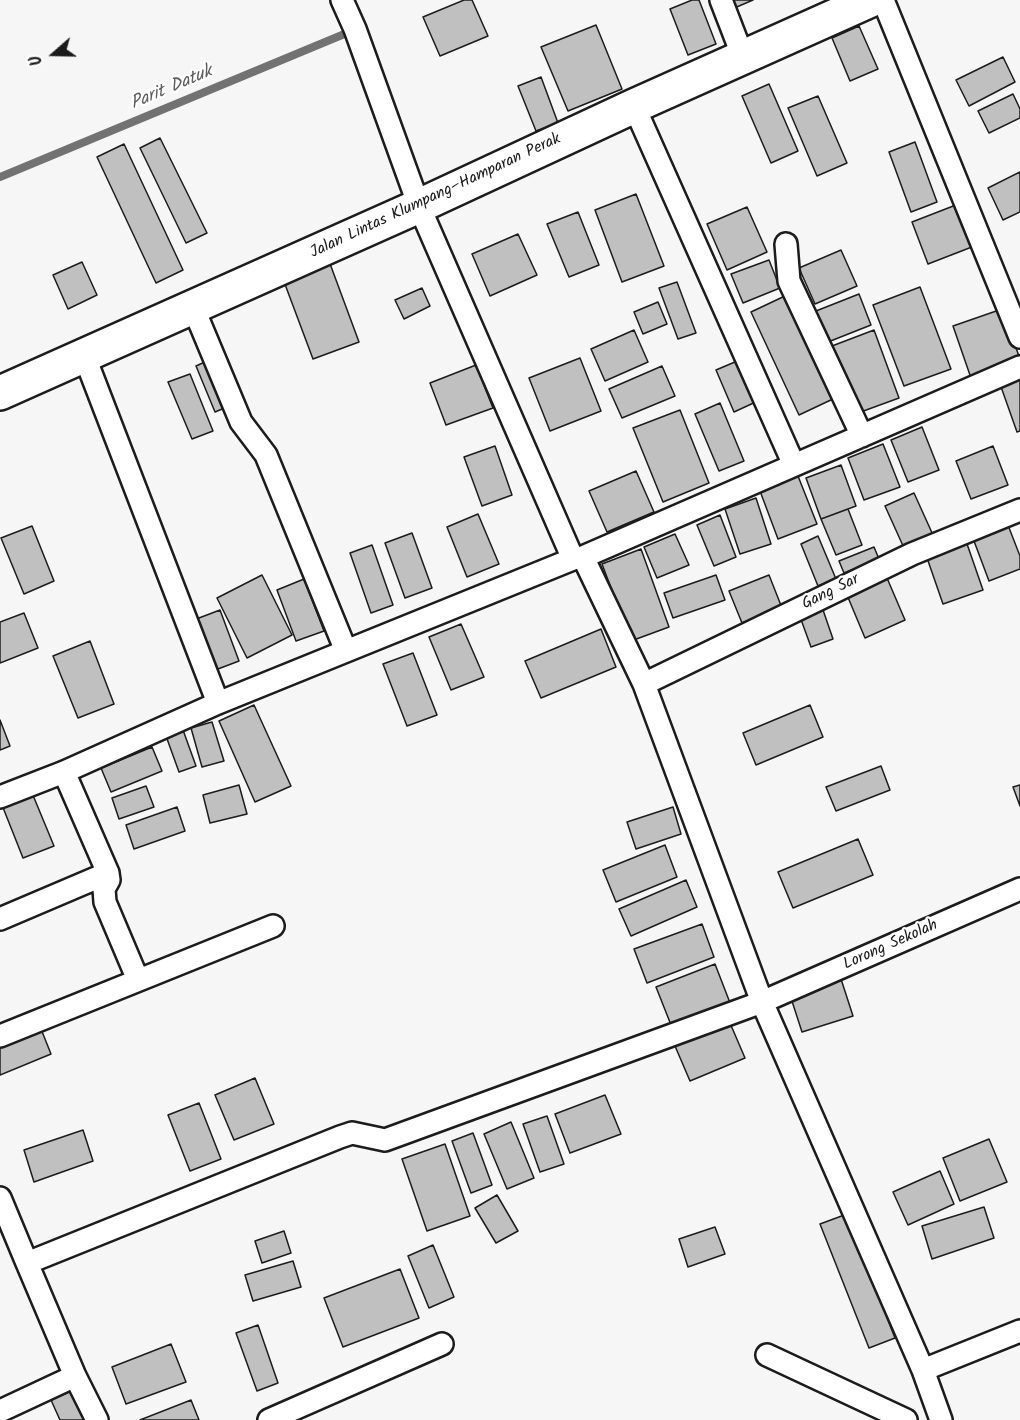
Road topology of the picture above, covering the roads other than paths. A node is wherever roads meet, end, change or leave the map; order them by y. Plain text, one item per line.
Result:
1 (342, 0) edge
2 (721, 0) edge
3 (871, 0) edge
4 (883, 0) edge
5 (743, 57) junction
6 (634, 106) junction
7 (419, 206) junction
8 (786, 244) dead end
9 (193, 307) junction
10 (1020, 337) edge
11 (84, 355) junction
12 (1020, 367) edge
13 (0, 393) edge
14 (862, 436) junction
15 (794, 465) junction
16 (1020, 510) edge
17 (578, 558) junction
18 (346, 651) junction
19 (644, 684) junction
20 (218, 703) junction
21 (64, 772) junction
22 (0, 797) edge
23 (108, 873) junction
24 (1020, 889) edge
25 (0, 919) edge
26 (273, 926) dead end
27 (138, 980) junction
28 (762, 1002) junction
29 (0, 1036) edge
30 (3, 1211) edge
31 (27, 1263) junction
32 (1020, 1331) edge
33 (442, 1344) dead end
34 (767, 1355) dead end
35 (923, 1370) junction
36 (75, 1376) junction
37 (0, 1411) edge
38 (97, 1420) edge
39 (269, 1420) edge
40 (906, 1420) edge
41 (941, 1420) edge

1 - 7 street
2 - 5 street
3 - 5 main road, Jalan Lintas Klumpang–Hamparan Perak
4 - 10 street
5 - 6 main road, Jalan Lintas Klumpang–Hamparan Perak
6 - 7 main road, Jalan Lintas Klumpang–Hamparan Perak
6 - 15 street
7 - 9 main road, Jalan Lintas Klumpang–Hamparan Perak
7 - 17 street
8 - 14 street
9 - 11 main road, Jalan Lintas Klumpang–Hamparan Perak
9 - 18 street
11 - 13 main road, Jalan Lintas Klumpang–Hamparan Perak
11 - 20 street
12 - 14 street
14 - 15 street
15 - 17 street
16 - 19 street, Gang Sar
17 - 18 street
17 - 19 street
18 - 20 street
19 - 28 street
20 - 21 street
21 - 22 street
21 - 23 street
23 - 25 street
23 - 27 street
24 - 28 street, Lorong Sekolah
26 - 27 street
27 - 29 street
28 - 31 street, Lorong Sekolah
28 - 35 street
30 - 31 street
31 - 36 street
32 - 35 street
33 - 39 street
34 - 40 street
35 - 41 street
36 - 37 street
36 - 38 street

